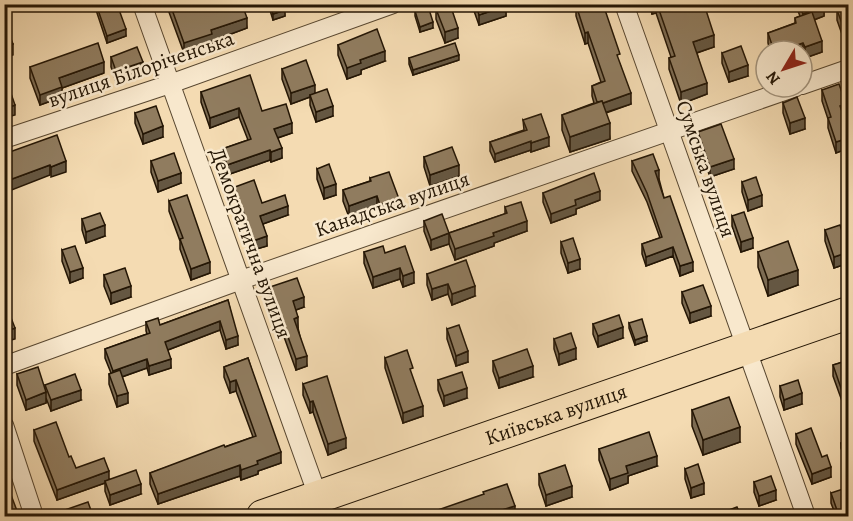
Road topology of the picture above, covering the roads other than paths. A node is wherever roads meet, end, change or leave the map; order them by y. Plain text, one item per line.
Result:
1 (142, 4) edge
2 (393, 4) edge
3 (624, 4) edge
4 (849, 69) edge
5 (814, 81) edge
6 (170, 84) junction
7 (762, 99) edge
8 (669, 132) junction
9 (4, 140) edge
10 (241, 280) junction
11 (849, 313) edge
12 (745, 349) junction
13 (4, 366) edge
14 (4, 425) edge
15 (322, 507) edge
16 (34, 516) edge
17 (263, 516) edge
18 (806, 516) edge

1 - 6 street, Демократична вулиця
2 - 6 street, вулиця Білоріченська
3 - 8 street, Сумська вулиця
4 - 5 street
6 - 9 street, вулиця Білоріченська
6 - 10 street, Демократична вулиця
7 - 8 street, Канадська вулиця
8 - 10 street, Канадська вулиця
8 - 12 street, Сумська вулиця
10 - 13 street, Канадська вулиця
10 - 15 street, Демократична вулиця
11 - 12 highway, Київська вулиця
12 - 15 highway, Київська вулиця
12 - 18 street, Сумська вулиця
14 - 16 street
15 - 17 highway, Київська вулиця

